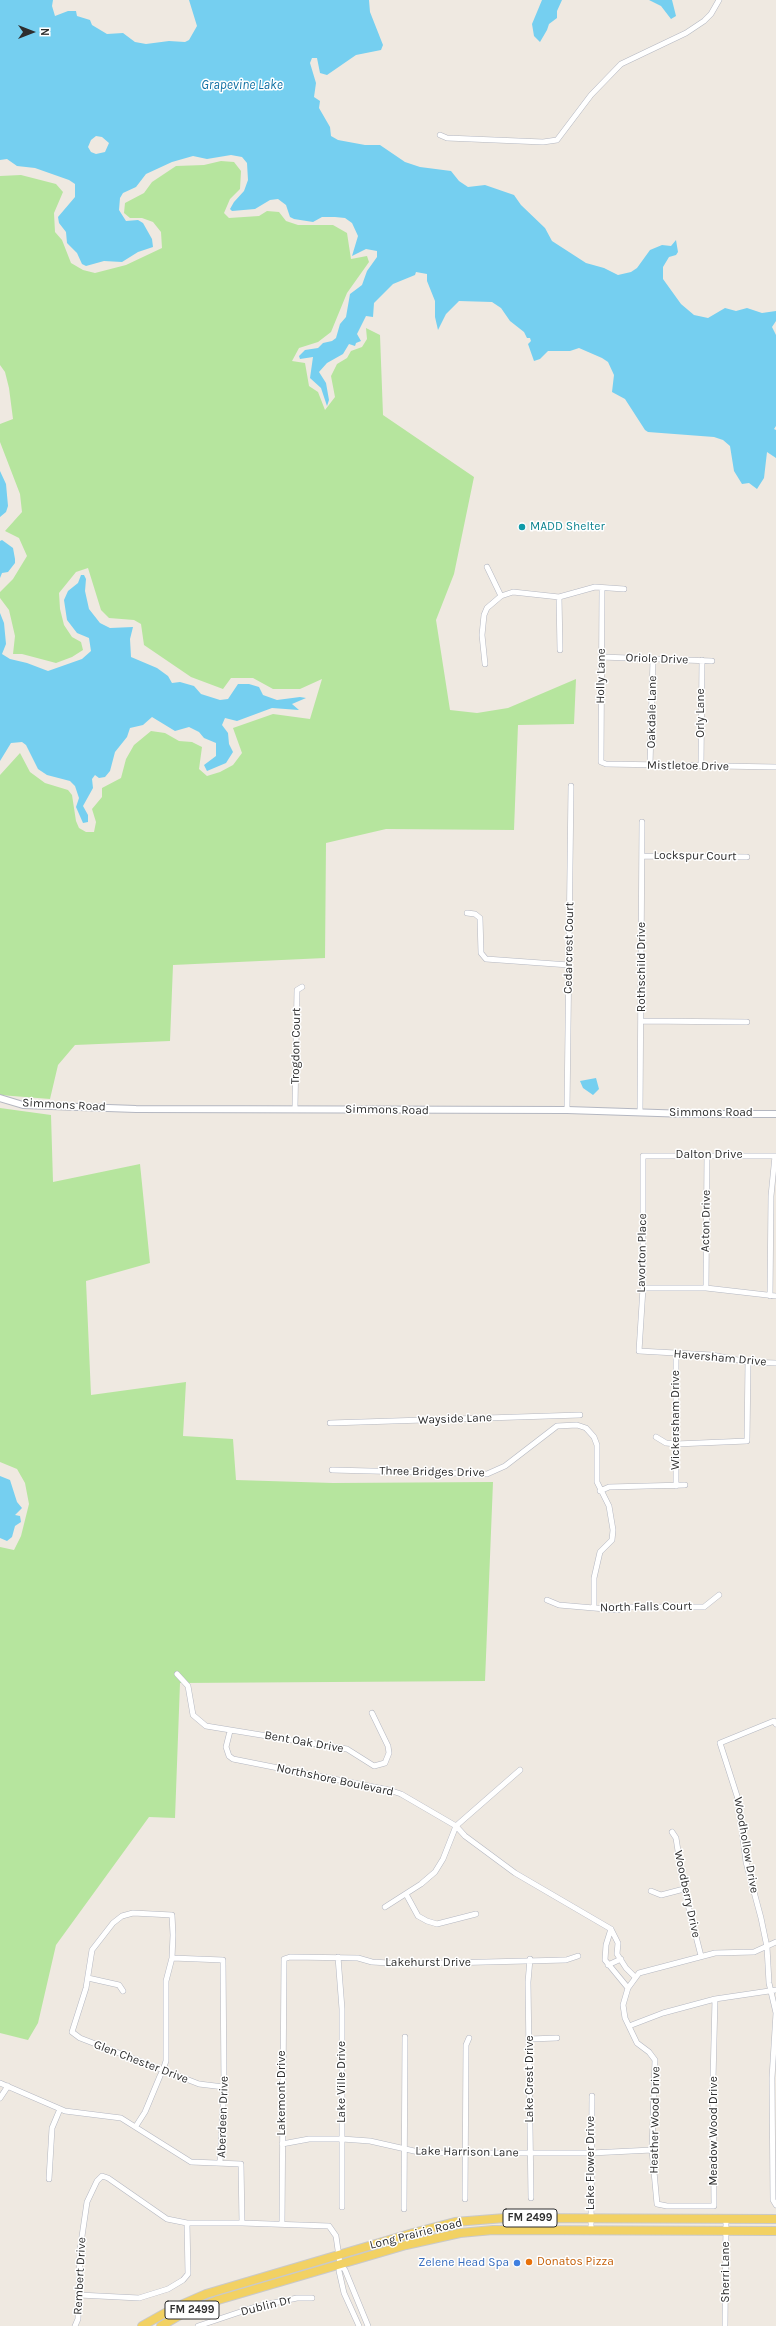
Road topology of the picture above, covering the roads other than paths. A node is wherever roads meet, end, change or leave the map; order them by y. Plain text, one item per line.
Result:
1 (719, 0) edge
2 (440, 136) dead end
3 (486, 567) dead end
4 (602, 589) junction
5 (624, 590) dead end
6 (501, 596) junction
7 (559, 597) junction
8 (560, 650) dead end
9 (601, 658) junction
10 (653, 659) junction
11 (702, 660) junction
12 (712, 661) dead end
13 (485, 664) dead end
14 (601, 762) joint
15 (650, 765) junction
16 (701, 766) junction
17 (776, 767) edge
18 (571, 786) dead end
19 (642, 822) dead end
20 (642, 856) junction
21 (747, 857) dead end
22 (467, 913) dead end
23 (569, 965) junction
24 (302, 987) dead end
25 (641, 1021) junction
26 (747, 1022) dead end
27 (0, 1098) edge
28 (295, 1108) junction
29 (567, 1110) junction
30 (640, 1112) junction
31 (776, 1114) edge
32 (707, 1154) junction
33 (643, 1156) joint
34 (775, 1156) edge
35 (642, 1288) junction
36 (706, 1288) junction
37 (770, 1296) junction
38 (776, 1296) edge
39 (639, 1351) joint
40 (676, 1354) junction
41 (748, 1362) junction
42 (776, 1363) edge
43 (580, 1415) dead end
44 (330, 1423) dead end
45 (656, 1437) dead end
46 (676, 1444) junction
47 (332, 1470) dead end
48 (685, 1485) dead end
49 (676, 1486) junction
50 (600, 1491) junction
51 (718, 1595) dead end
52 (547, 1600) dead end
53 (594, 1608) junction
54 (177, 1674) dead end
55 (372, 1713) dead end
56 (775, 1723) edge
57 (230, 1731) junction
58 (520, 1770) dead end
59 (456, 1826) junction
60 (672, 1832) dead end
61 (684, 1889) junction
62 (651, 1891) dead end
63 (406, 1894) junction
64 (385, 1906) dead end
65 (476, 1914) dead end
66 (612, 1929) junction
67 (776, 1942) edge
68 (766, 1947) junction
69 (578, 1956) dead end
70 (701, 1956) junction
71 (338, 1957) junction
72 (172, 1958) junction
73 (530, 1959) junction
74 (620, 1959) junction
75 (282, 1962) joint
76 (608, 1965) junction
77 (635, 1977) junction
78 (88, 1978) junction
79 (628, 1988) junction
80 (124, 1991) dead end
81 (774, 1991) edge
82 (715, 1999) junction
83 (629, 2026) junction
84 (405, 2037) dead end
85 (468, 2038) dead end
86 (557, 2038) dead end
87 (530, 2039) junction
88 (163, 2070) junction
89 (0, 2083) edge
90 (8, 2086) junction
91 (224, 2087) junction
92 (592, 2096) dead end
93 (0, 2098) edge
94 (60, 2109) junction
95 (136, 2126) junction
96 (342, 2138) junction
97 (282, 2144) junction
98 (404, 2150) junction
99 (652, 2150) junction
100 (465, 2153) junction
101 (530, 2153) junction
102 (591, 2153) junction
103 (220, 2163) junction
104 (49, 2179) dead end
105 (531, 2198) dead end
106 (465, 2199) dead end
107 (657, 2204) joint
108 (776, 2204) edge
109 (342, 2207) dead end
110 (404, 2209) dead end
111 (591, 2218) junction
112 (726, 2219) junction
113 (776, 2219) edge
114 (187, 2223) junction
115 (242, 2223) junction
116 (282, 2224) junction
117 (592, 2230) junction
118 (726, 2230) junction
119 (776, 2231) edge
120 (338, 2255) junction
121 (340, 2264) junction
122 (79, 2295) junction
123 (312, 2298) dead end
124 (75, 2326) edge
125 (142, 2326) edge
126 (161, 2326) edge
127 (198, 2326) edge
128 (359, 2326) edge
129 (368, 2326) edge
130 (726, 2326) edge

1 - 2 street
3 - 6 street
4 - 5 street
4 - 7 street
4 - 9 street, Holly Lane
6 - 7 street
6 - 13 street
7 - 8 street
9 - 10 street, Oriole Drive
9 - 14 street, Holly Lane
10 - 11 street, Oriole Drive
10 - 15 street, Oakdale Lane
11 - 12 street, Oriole Drive
11 - 16 street, Orly Lane
14 - 15 street, Mistletoe Drive
15 - 16 street, Mistletoe Drive
16 - 17 street, Mistletoe Drive
18 - 23 street, Cedarcrest Court
19 - 20 street, Rothschild Drive
20 - 21 street, Lockspur Court
20 - 25 street, Rothschild Drive
22 - 23 street
23 - 29 street, Cedarcrest Court
24 - 28 street, Trogdon Court
25 - 26 street
25 - 30 street, Rothschild Drive
27 - 28 street, Simmons Road
28 - 29 street, Simmons Road
29 - 30 street, Simmons Road
30 - 31 street, Simmons Road
32 - 33 street, Dalton Drive
32 - 34 street, Dalton Drive
32 - 36 street, Acton Drive
33 - 35 street, Lavorton Place
34 - 37 street
35 - 36 street
35 - 39 street, Lavorton Place
36 - 37 street
37 - 38 street
39 - 40 street, Haversham Drive
40 - 41 street, Haversham Drive
40 - 46 street, Wickersham Drive
41 - 42 street, Haversham Drive
41 - 46 street
43 - 44 street, Wayside Lane
45 - 46 street
46 - 49 street, Wickersham Drive
47 - 50 street, Three Bridges Drive
48 - 49 street
49 - 50 street
50 - 53 street, Three Bridges Drive
51 - 53 street, North Falls Court
52 - 53 street, North Falls Court
54 - 57 street
55 - 57 street, Bent Oak Drive
56 - 68 street, Woodhollow Drive
57 - 59 street, Northshore Boulevard
58 - 59 street
59 - 63 street
59 - 66 street, Northshore Boulevard
60 - 61 street, Woodberry Drive
61 - 62 street
61 - 70 street, Woodberry Drive
63 - 64 street
63 - 65 street
66 - 74 street
66 - 76 street
67 - 68 street
68 - 70 street
68 - 81 street, Woodhollow Drive
69 - 73 street, Lakehurst Drive
70 - 77 street
71 - 73 street, Lakehurst Drive
71 - 75 street, Lakehurst Drive
71 - 96 street, Lake Ville Drive
72 - 78 street
72 - 88 street
72 - 91 street, Aberdeen Drive
73 - 87 street, Lake Crest Drive
74 - 76 street
74 - 77 street
75 - 97 street, Lakemont Drive
76 - 79 street
77 - 79 street, Heather Wood Drive
78 - 80 street
78 - 88 street, Glen Chester Drive
79 - 83 street, Heather Wood Drive
81 - 82 street
81 - 108 street, Woodhollow Drive
82 - 83 street
82 - 107 street, Meadow Wood Drive
83 - 99 street, Heather Wood Drive
84 - 98 street
85 - 100 street
86 - 87 street
87 - 101 street, Lake Crest Drive
88 - 91 street, Glen Chester Drive
88 - 95 street
89 - 90 street
90 - 93 street
90 - 94 street
91 - 103 street, Aberdeen Drive
92 - 102 street, Lake Flower Drive
94 - 95 street
94 - 104 street
95 - 103 street
96 - 97 street, Lake Harrison Lane
96 - 98 street, Lake Harrison Lane
96 - 109 street, Lake Ville Drive
97 - 116 street, Lakemont Drive
98 - 100 street, Lake Harrison Lane
98 - 110 street
99 - 102 street, Lake Harrison Lane
99 - 107 street, Heather Wood Drive
100 - 101 street, Lake Harrison Lane
100 - 106 street
101 - 102 street, Lake Harrison Lane
101 - 105 street, Lake Crest Drive
102 - 111 street, Lake Flower Drive
103 - 115 street, Aberdeen Drive
111 - 112 main road, Long Prairie Road / FM 2499
111 - 117 street, Lake Flower Drive
111 - 120 main road, Long Prairie Road / FM 2499
112 - 113 main road, Long Prairie Road / FM 2499
112 - 118 street, Sherri Lane
114 - 115 street
114 - 122 street
114 - 122 street, Rembert Drive
115 - 116 street
116 - 120 street
117 - 118 main road, Long Prairie Road / FM 2499
117 - 121 main road, Long Prairie Road / FM 2499
118 - 119 main road, Long Prairie Road / FM 2499
118 - 130 street, Sherri Lane
120 - 121 street
120 - 125 main road, Long Prairie Road / FM 2499
121 - 126 main road, Long Prairie Road / FM 2499
121 - 128 street
121 - 129 street
122 - 124 street, Rembert Drive
123 - 127 street, Dublin Dr

